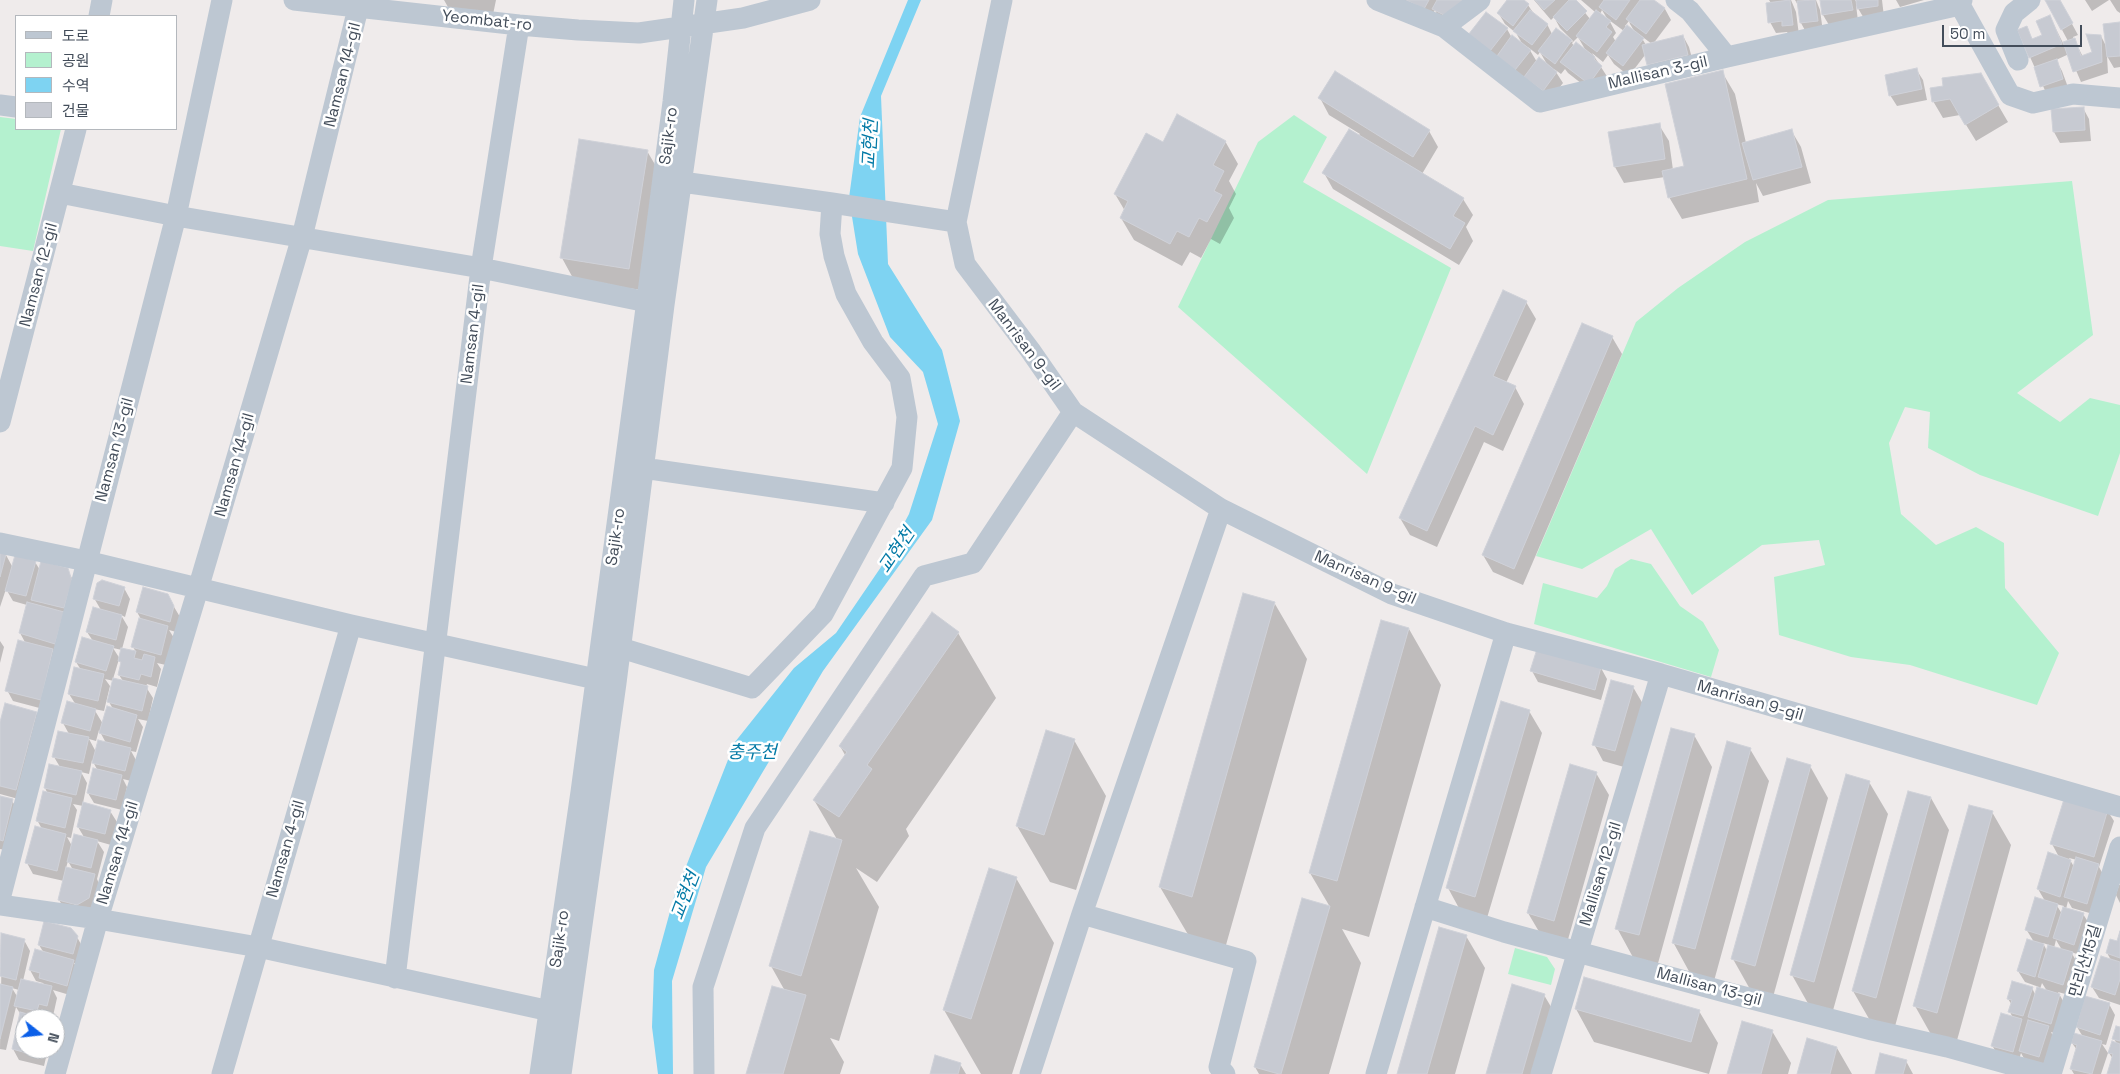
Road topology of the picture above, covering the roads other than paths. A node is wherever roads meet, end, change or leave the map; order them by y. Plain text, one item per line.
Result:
1 (102, 0) edge
2 (222, 0) edge
3 (294, 0) edge
4 (684, 0) edge
5 (707, 0) edge
6 (810, 0) edge
7 (1002, 0) edge
8 (1377, 0) edge
9 (1480, 0) edge
10 (2030, 0) edge
11 (1961, 3) edge
12 (360, 4) edge
13 (1690, 4) edge
14 (99, 15) edge
15 (703, 23) junction
16 (519, 25) junction
17 (1444, 27) junction
18 (680, 28) junction
19 (1727, 57) junction
20 (2018, 60) dead end
21 (2120, 98) edge
22 (0, 105) edge
23 (15, 106) edge
24 (76, 130) edge
25 (682, 182) junction
26 (60, 193) junction
27 (832, 203) junction
28 (176, 216) junction
29 (956, 222) junction
30 (302, 236) junction
31 (481, 268) junction
32 (647, 302) junction
33 (1073, 412) junction
34 (0, 422) edge
35 (643, 468) junction
36 (884, 503) junction
37 (1221, 510) junction
38 (0, 543) edge
39 (86, 561) junction
40 (198, 588) junction
41 (351, 625) junction
42 (1506, 633) junction
43 (435, 644) junction
44 (621, 648) junction
45 (1661, 674) junction
46 (606, 681) junction
47 (2120, 807) edge
48 (2120, 847) edge
49 (0, 899) edge
50 (0, 905) edge
51 (1425, 907) junction
52 (1082, 914) junction
53 (98, 919) junction
54 (258, 947) junction
55 (1578, 952) junction
56 (395, 978) junction
57 (550, 1011) junction
58 (560, 1065) edge
59 (1995, 1066) edge
60 (55, 1074) edge
61 (222, 1074) edge
62 (526, 1074) edge
63 (540, 1074) edge
64 (704, 1074) edge
65 (1030, 1074) edge
66 (1225, 1074) edge
67 (1376, 1074) edge
68 (1541, 1074) edge
69 (2045, 1074) edge
70 (2051, 1074) edge

1 - 14 street
2 - 28 street, Namsan 13-gil
3 - 12 street, Yeombat-ro
4 - 18 street, Sajik-ro
5 - 15 street, Sajik-ro
6 - 15 street, Yeombat-ro
7 - 29 street, Manrisan 9-gil
8 - 17 street, Mallisan 3-gil
9 - 17 street
10 - 20 street
11 - 19 street, Mallisan 3-gil
11 - 21 street
12 - 16 street, Yeombat-ro
12 - 30 street, Namsan 14-gil
13 - 19 street
15 - 18 street, Yeombat-ro
15 - 25 street, Sajik-ro
16 - 18 street, Yeombat-ro
16 - 31 street, Namsan 4-gil
17 - 19 street, Mallisan 3-gil
18 - 32 street, Sajik-ro
22 - 23 street
24 - 26 street, Namsan 12-gil
25 - 27 street, Sajik-ro
25 - 35 street, Sajik-ro
26 - 28 street
26 - 34 street, Namsan 12-gil
27 - 29 street, Sajik-ro
27 - 36 street
28 - 30 street
28 - 39 street, Namsan 13-gil
29 - 33 street, Manrisan 9-gil
30 - 31 street
30 - 40 street, Namsan 14-gil
31 - 32 street
31 - 43 street, Namsan 4-gil
32 - 46 street, Sajik-ro
33 - 37 street, Manrisan 9-gil
33 - 64 street
35 - 36 street
35 - 44 street, Sajik-ro
36 - 44 street
37 - 42 street, Manrisan 9-gil
37 - 52 street
38 - 39 street
39 - 40 street
39 - 49 street, Namsan 13-gil
40 - 41 street
40 - 53 street, Namsan 14-gil
41 - 43 street
41 - 54 street, Namsan 4-gil
42 - 45 street, Manrisan 9-gil
42 - 51 street
43 - 46 street
43 - 56 street, Namsan 4-gil
44 - 46 street, Sajik-ro
45 - 47 street, Manrisan 9-gil
45 - 55 street, Mallisan 12-gil
46 - 57 street, Sajik-ro
46 - 58 street, Sajik-ro
48 - 70 street, 만리산15길
50 - 53 street
51 - 55 street, Mallisan 13-gil
51 - 67 street
52 - 65 street
52 - 66 street
53 - 54 street, Namsan 14-gil
53 - 60 street, Namsan 14-gil
54 - 56 street, Namsan 14-gil
54 - 61 street, Namsan 4-gil
55 - 59 street, Mallisan 13-gil
55 - 68 street, Mallisan 12-gil
56 - 57 street, Namsan 14-gil
57 - 58 street, Sajik-ro
58 - 62 street
58 - 63 street, Sajik-ro
59 - 69 street, Mallisan 13-gil

